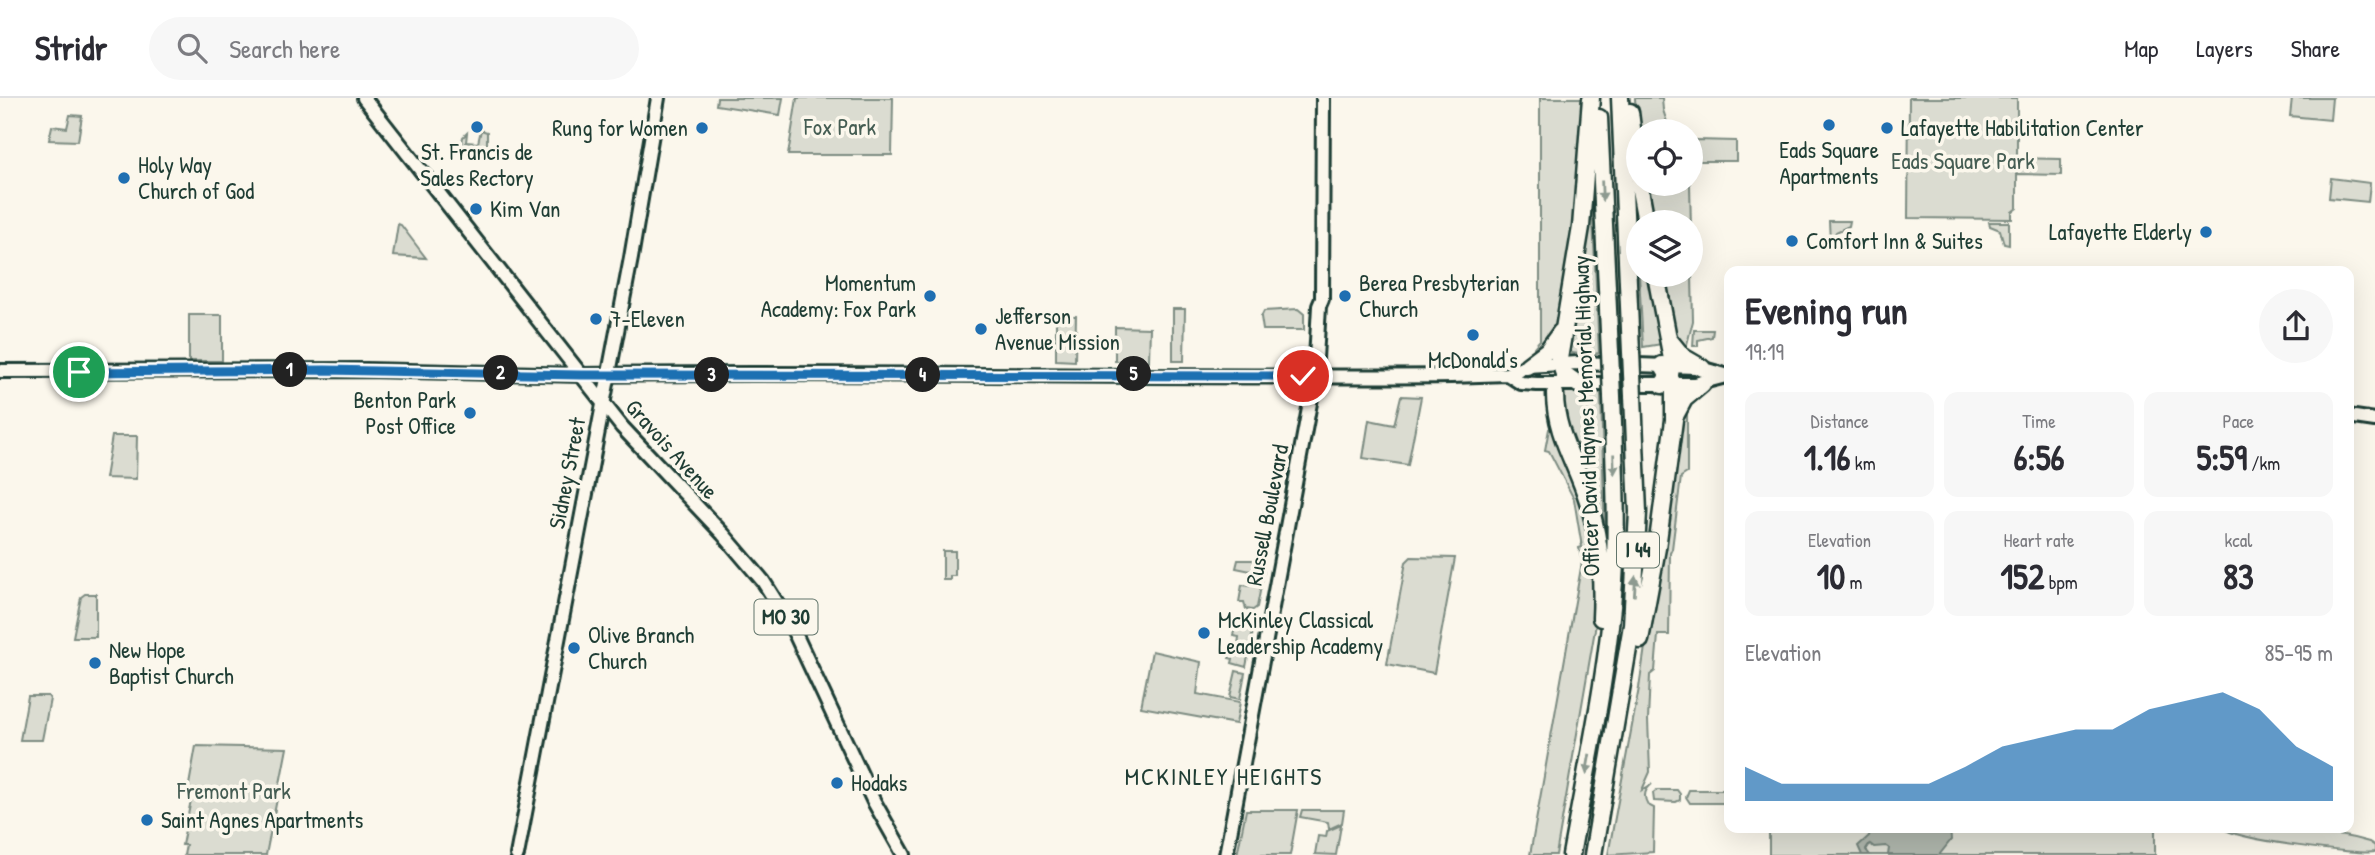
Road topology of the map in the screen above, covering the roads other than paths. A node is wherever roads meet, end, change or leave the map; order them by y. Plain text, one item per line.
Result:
1 (365, 98) edge
2 (659, 98) edge
3 (1315, 98) edge
4 (1323, 98) edge
5 (1591, 98) edge
6 (1598, 98) edge
7 (1620, 98) edge
8 (1628, 98) edge
9 (1631, 119) edge
10 (1658, 287) edge
11 (1319, 306) junction
12 (1564, 327) junction
13 (1669, 339) junction
14 (1527, 366) junction
15 (0, 371) edge
16 (608, 374) junction
17 (1507, 374) junction
18 (581, 375) junction
19 (1668, 375) junction
20 (1315, 376) junction
21 (1702, 376) junction
22 (1724, 376) edge
23 (1558, 379) junction
24 (1578, 384) joint
25 (602, 402) junction
26 (2354, 417) edge
27 (1674, 420) junction
28 (2375, 420) edge
29 (1600, 697) junction
30 (1620, 702) junction
31 (517, 855) edge
32 (904, 855) edge
33 (1226, 855) edge
34 (1571, 855) edge
35 (1593, 855) edge

1 - 18 main road, Gravois Avenue / MO 30
2 - 16 main road, Sidney Street
3 - 11 main road, Russell Boulevard
4 - 11 main road, Russell Boulevard
5 - 12 highway
6 -> 29 highway, Officer David Haynes Memorial Highway / I 44, bridge
30 -> 7 highway, Officer David Haynes Memorial Highway / I 44, bridge
8 - 9 highway
10 - 13 highway
11 - 20 main road, Russell Boulevard
12 - 14 highway
12 - 23 highway
13 - 19 highway
13 - 21 highway
14 - 17 main road
14 - 23 main road
15 - 18 main road
16 - 18 main road
16 - 20 main road
16 - 25 main road, Sidney Street
17 - 20 main road
17 - 23 main road
18 - 25 main road, Gravois Avenue / MO 30
19 - 21 main road
19 - 21 main road
19 - 23 main road
19 - 24 main road
19 - 27 highway
20 - 33 main road, Russell Boulevard
21 - 22 main road
21 - 27 highway
23 - 24 highway
23 - 29 highway
25 - 31 main road, Sidney Street
25 - 32 main road, Gravois Avenue / MO 30
26 - 28 main road
27 - 30 highway
29 -> 34 highway, Officer David Haynes Memorial Highway / I 44
30 - 35 highway, Officer David Haynes Memorial Highway / I 44

